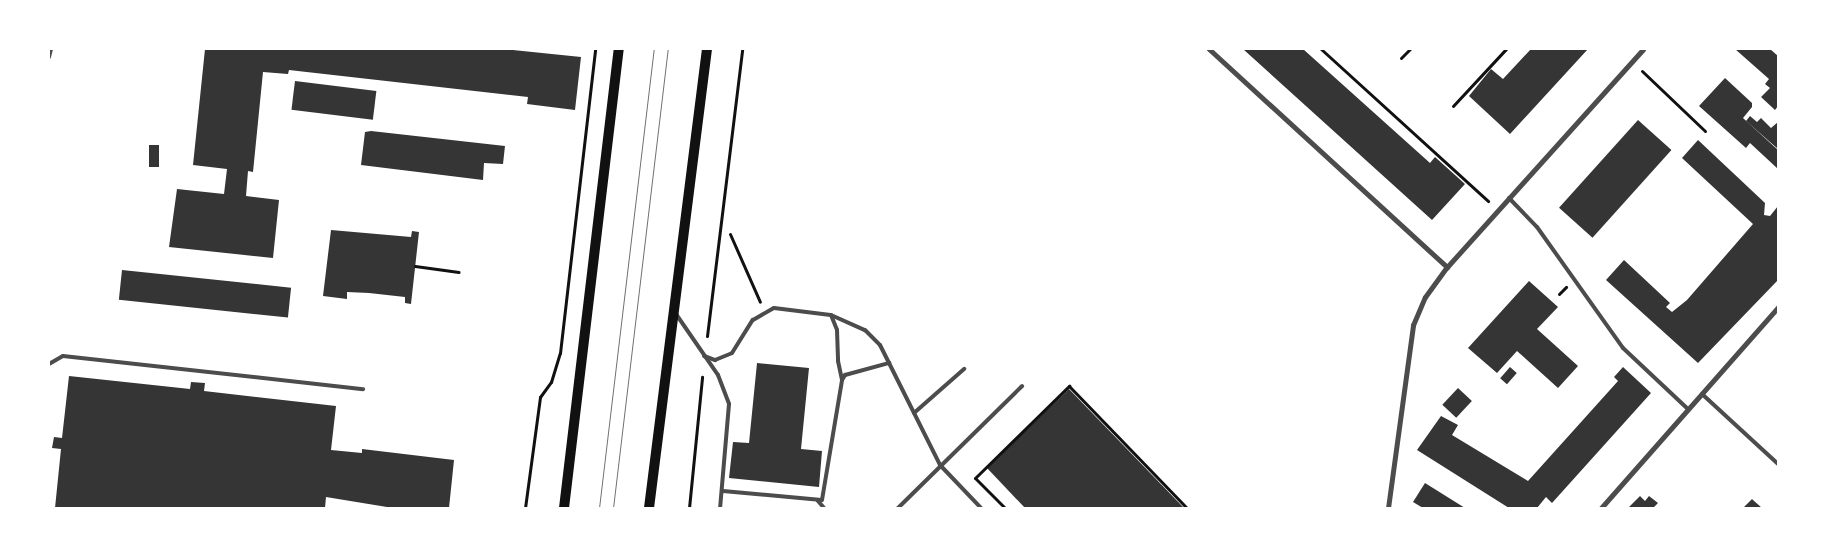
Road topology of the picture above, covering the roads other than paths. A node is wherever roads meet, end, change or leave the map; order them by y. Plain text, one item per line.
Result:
1 (51, 49) edge
2 (619, 49) edge
3 (707, 49) edge
4 (1209, 49) edge
5 (1644, 49) edge
6 (49, 57) edge
7 (1509, 198) junction
8 (1447, 267) junction
9 (673, 301) junction
10 (1778, 307) edge
11 (831, 315) junction
12 (705, 357) junction
13 (889, 363) junction
14 (49, 364) edge
15 (964, 369) dead end
16 (842, 380) junction
17 (1022, 386) dead end
18 (363, 389) dead end
19 (1702, 394) junction
20 (1688, 409) junction
21 (914, 413) junction
22 (1778, 464) edge
23 (940, 465) junction
24 (723, 491) junction
25 (818, 501) junction
26 (564, 508) edge
27 (649, 508) edge
28 (720, 508) edge
29 (824, 508) edge
30 (898, 508) edge
31 (981, 508) edge
32 (1388, 508) edge
33 (1601, 508) edge

1 - 6 lane
2 - 26 main road
3 - 9 main road
4 - 8 street
5 - 7 street
7 - 8 street
7 - 20 lane
8 - 32 street
9 - 12 lane
9 - 27 main road
10 - 19 street
11 - 12 lane
11 - 13 lane
11 - 16 lane
12 - 24 lane
13 - 16 lane
13 - 21 lane
14 - 18 lane
15 - 21 lane
16 - 25 lane
17 - 23 lane
19 - 20 street
19 - 22 lane
20 - 33 street
21 - 23 lane
23 - 30 lane
23 - 31 lane
24 - 25 lane
24 - 28 lane
25 - 29 lane

